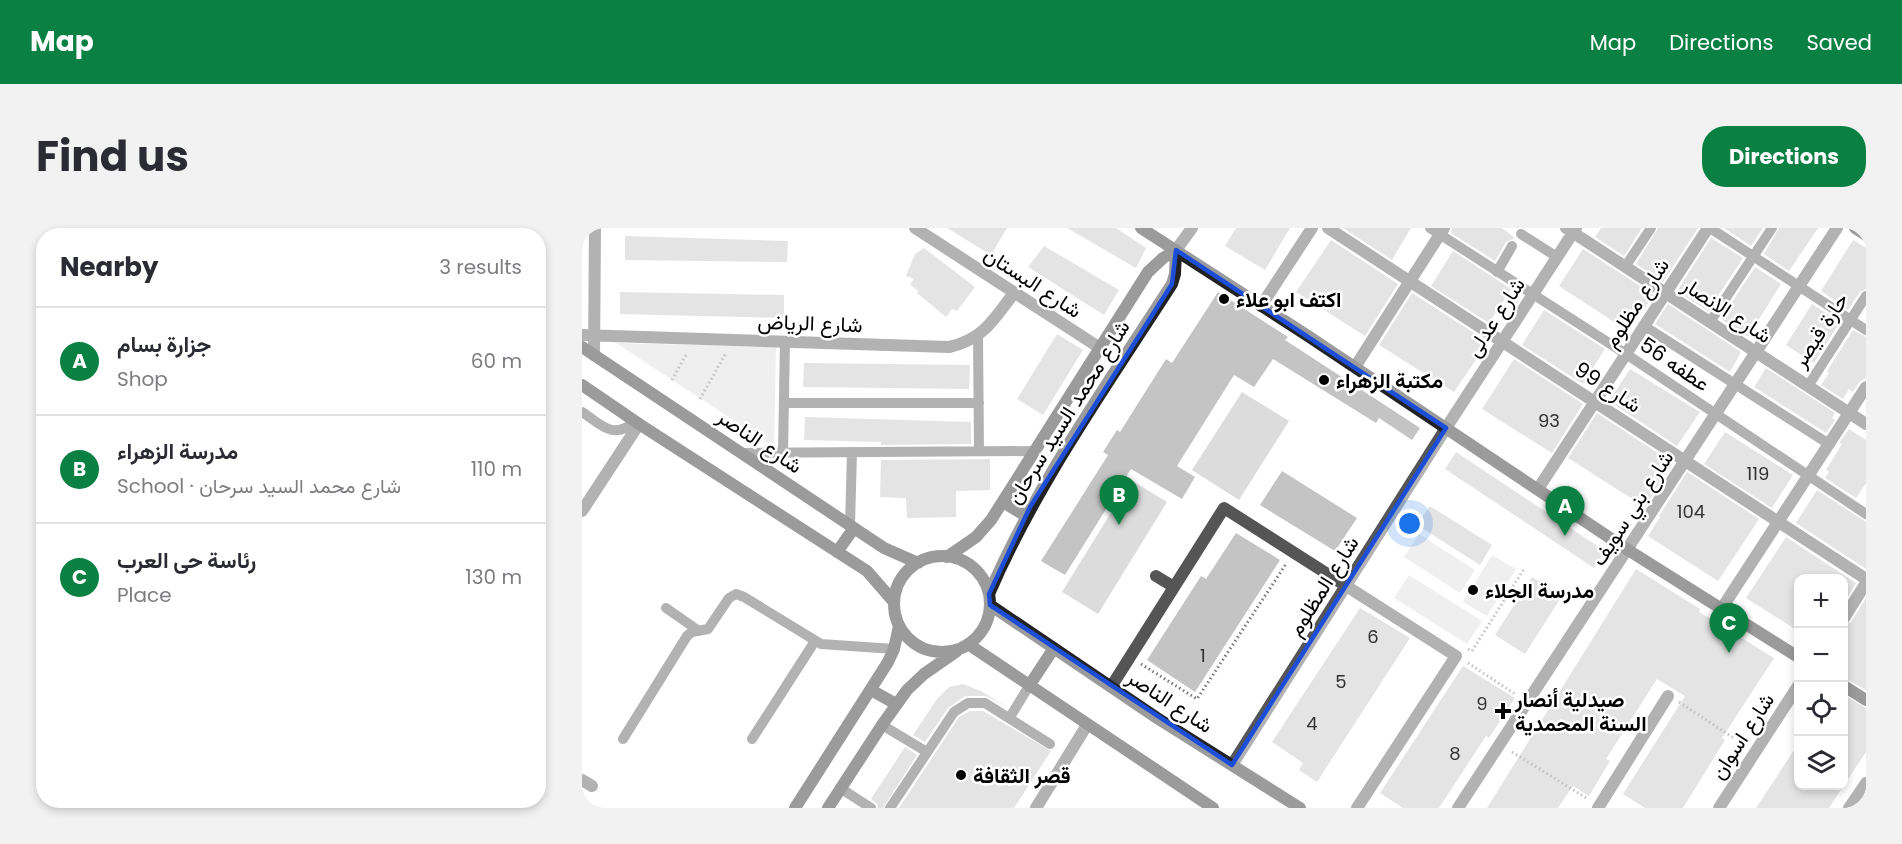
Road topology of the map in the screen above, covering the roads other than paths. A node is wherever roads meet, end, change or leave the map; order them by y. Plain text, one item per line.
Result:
1 (595, 228) edge
2 (915, 228) edge
3 (1141, 228) edge
4 (1192, 228) edge
5 (1312, 228) edge
6 (1328, 228) edge
7 (1651, 228) edge
8 (1709, 228) edge
9 (1772, 228) edge
10 (1837, 228) edge
11 (1855, 228) edge
12 (1438, 230) edge
13 (1572, 230) edge
14 (1521, 234) dead end
15 (1866, 235) edge
16 (1512, 246) dead end
17 (1176, 250) junction
18 (1754, 256) junction
19 (1557, 257) junction
20 (1625, 267) junction
21 (1497, 272) junction
22 (1410, 281) junction
23 (1800, 286) junction
24 (1014, 293) junction
25 (1665, 293) junction
26 (1533, 295) junction
27 (1866, 296) edge
28 (1261, 306) junction
29 (1851, 320) junction
30 (1710, 322) junction
31 (1644, 326) junction
32 (1866, 330) edge
33 (588, 336) edge
34 (978, 336) junction
35 (785, 341) junction
36 (1502, 342) junction
37 (582, 347) edge
38 (1100, 348) junction
39 (1756, 353) junction
40 (1626, 354) junction
41 (594, 355) junction
42 (1355, 367) junction
43 (1736, 384) junction
44 (582, 385) edge
45 (1808, 386) junction
46 (1866, 387) edge
47 (1594, 402) junction
48 (784, 403) junction
49 (979, 403) junction
50 (582, 412) edge
51 (1849, 413) junction
52 (1715, 416) junction
53 (637, 423) junction
54 (1866, 424) edge
55 (1446, 428) junction
56 (1829, 444) junction
57 (979, 451) junction
58 (1035, 451) junction
59 (852, 452) junction
60 (743, 453) junction
61 (783, 453) junction
62 (1686, 461) junction
63 (1808, 476) junction
64 (1538, 489) junction
65 (1003, 502) junction
66 (582, 511) edge
67 (1866, 514) edge
68 (1026, 516) junction
69 (1778, 522) junction
70 (852, 526) junction
71 (1628, 550) junction
72 (837, 552) junction
73 (947, 557) junction
74 (918, 563) junction
75 (1156, 576) dead end
76 (1866, 581) edge
77 (1346, 586) junction
78 (1174, 587) junction
79 (989, 599) junction
80 (894, 602) junction
81 (666, 608) dead end
82 (1722, 608) junction
83 (1848, 611) edge
84 (899, 626) junction
85 (699, 631) junction
86 (815, 641) junction
87 (965, 646) junction
88 (1054, 648) junction
89 (894, 649) junction
90 (1794, 654) edge
91 (1029, 686) junction
92 (1111, 687) junction
93 (1848, 689) edge
94 (871, 690) junction
95 (1794, 692) edge
96 (1668, 696) road end
97 (1866, 700) edge
98 (896, 704) junction
99 (1010, 717) junction
100 (882, 724) junction
101 (1087, 725) junction
102 (623, 739) dead end
103 (752, 740) dead end
104 (1050, 744) dead end
105 (927, 752) junction
106 (1232, 765) junction
107 (1866, 783) edge
108 (840, 788) junction
109 (1599, 807) edge
110 (795, 808) edge
111 (828, 808) edge
112 (871, 808) edge
113 (890, 808) edge
114 (1036, 808) edge
115 (1213, 808) edge
116 (1300, 808) edge
117 (1357, 808) edge
118 (1458, 808) edge
119 (1719, 808) edge
120 (1850, 808) edge

1 - 33 street
2 - 24 street, شارع البستان
3 - 17 street
4 - 17 street, شارع محمد السيد سرحان
5 - 28 street
6 - 22 street, شارع 99
7 - 20 lane
8 - 18 lane
8 - 25 street, شارع مظلوم
9 - 18 lane
10 - 23 street, شارع بني سويف
11 - 15 street
12 - 21 lane, عطفه 56
12 - 22 street
13 - 19 street, شارع عدلى
13 - 20 street, شارع الانصار
14 - 19 lane
16 - 21 lane
17 - 28 street
17 - 38 street, شارع محمد السيد سرحان
17 - 68 street, شارع محمد السيد سرحان
18 - 23 lane
18 - 30 lane
19 - 26 street, شارع عدلى
20 - 25 street, شارع الانصار
21 - 26 lane, عطفه 56
22 - 36 street, شارع 99
22 - 42 street
23 - 29 lane
23 - 39 street, شارع بني سويف
24 - 34 street, شارع الرياض
24 - 38 street, شارع البستان
25 - 30 street, شارع الانصار
25 - 31 street, شارع مظلوم
26 - 36 street, شارع عدلى
26 - 40 lane, عطفه 56
27 - 29 lane, حارة قيصر
28 - 42 street
29 - 32 lane
29 - 45 lane, حارة قيصر
30 - 39 street, شارع الانصار
31 - 40 street, شارع مظلوم
31 - 43 lane
33 - 35 street, شارع الرياض
33 - 41 street
34 - 35 street, شارع الرياض
34 - 49 lane
35 - 48 lane
36 - 47 street, شارع 99
36 - 55 street, شارع عدلى
37 - 41 street, شارع الناصر
38 - 58 street, شارع محمد السيد سرحان
39 - 43 street, شارع بني سويف
39 - 45 street, شارع الانصار
40 - 47 street, شارع مظلوم
40 - 52 lane, عطفه 56
41 - 60 street, شارع الناصر
42 - 55 street
43 - 52 street, شارع بني سويف
43 - 56 lane
44 - 53 street
45 - 51 street, شارع الانصار
46 - 51 street
47 - 62 street, شارع 99
47 - 64 street, شارع مظلوم
48 - 49 lane
48 - 61 lane
49 - 57 lane
50 - 53 lane
51 - 54 street, شارع الانصار
51 - 56 street
52 - 62 street, شارع بني سويف
52 - 63 lane, عطفه 56
53 - 66 street
53 - 72 street
55 - 64 street
55 - 77 street, شارع المظلوم
56 - 63 street
57 - 58 lane
57 - 59 lane
58 - 65 street, شارع محمد السيد سرحان
59 - 61 lane
59 - 70 lane
60 - 61 lane
60 - 70 street, شارع الناصر
62 - 69 street, شارع 99
62 - 71 street, شارع بني سويف
63 - 67 lane, عطفه 56
63 - 69 street
64 - 71 street
65 - 68 street
65 - 73 street, شارع محمد السيد سرحان
68 - 79 street, شارع محمد السيد سرحان
69 - 76 street, شارع 99
69 - 82 street
70 - 72 street
70 - 74 street, شارع الناصر
71 - 82 street
71 - 118 street, شارع بني سويف
72 - 80 street
73 - 74 street
73 - 79 street
74 - 80 street
75 - 78 street
76 - 83 street
77 - 78 street
77 - 106 street, شارع المظلوم
77 - 117 street
78 - 92 street
79 - 87 street
79 - 88 street, شارع الناصر
80 - 84 street
81 - 85 lane
82 - 90 street
84 - 87 street
84 - 89 street
85 - 86 lane
85 - 102 lane
86 - 89 lane
86 - 103 lane
87 - 91 street
87 - 98 street
88 - 91 street
88 - 92 street, شارع الناصر
89 - 94 street
91 - 99 lane
91 - 101 street
92 - 106 street, شارع الناصر
93 - 97 street
94 - 98 street
94 - 110 street
95 - 119 street, شارع اسوان
96 - 109 street
98 - 100 street
99 - 104 lane
99 - 105 lane
100 - 105 lane
100 - 108 street
101 - 114 street
101 - 115 street
105 - 113 lane
106 - 116 street, شارع الناصر
107 - 120 street
108 - 111 street
108 - 112 lane

